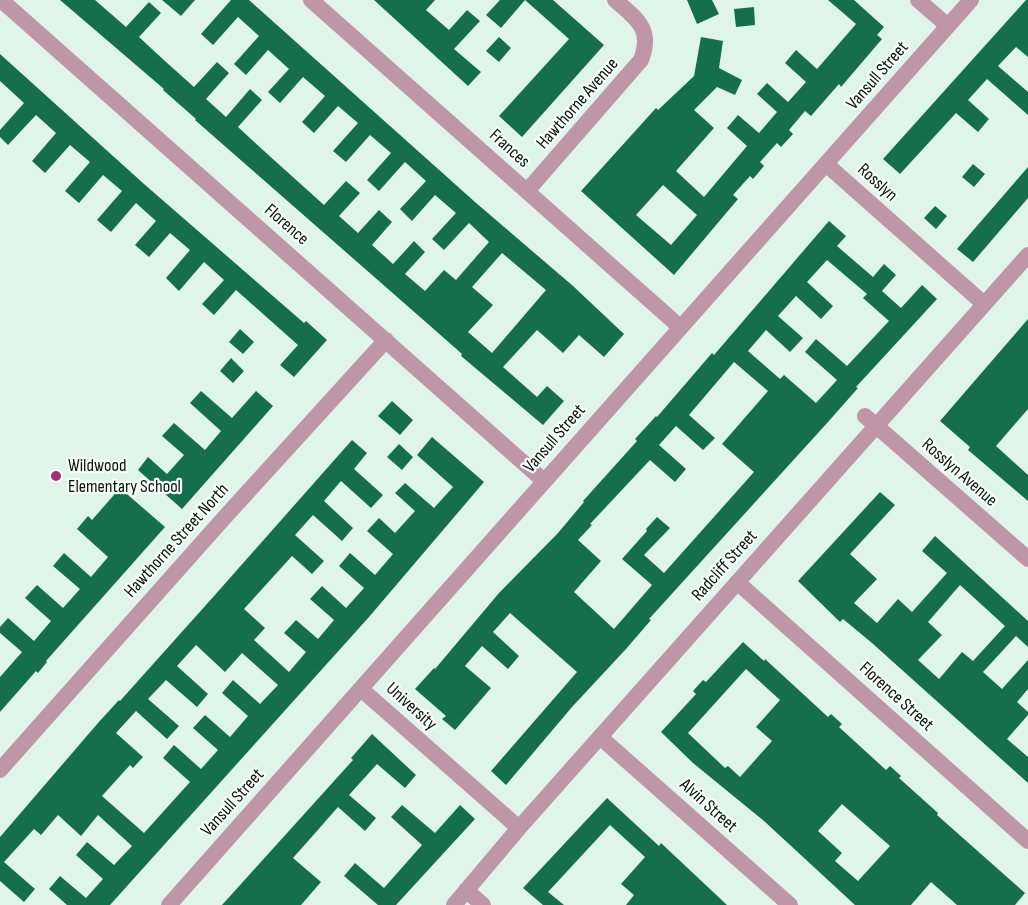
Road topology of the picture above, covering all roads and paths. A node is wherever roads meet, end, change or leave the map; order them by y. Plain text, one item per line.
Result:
1 (1, 0) edge
2 (311, 0) edge
3 (615, 0) edge
4 (918, 0) edge
5 (971, 0) edge
6 (948, 26) junction
7 (826, 164) junction
8 (527, 191) junction
9 (1028, 255) edge
10 (984, 304) junction
11 (680, 327) junction
12 (386, 340) junction
13 (870, 421) junction
14 (544, 481) junction
15 (1028, 559) edge
16 (737, 582) junction
17 (361, 689) junction
18 (600, 736) junction
19 (0, 770) edge
20 (519, 828) junction
21 (1028, 841) edge
22 (466, 890) junction
23 (169, 905) edge
24 (454, 905) edge
25 (483, 905) edge
26 (790, 905) edge

1 - 12 street, Florence
2 - 8 street, Frances
3 - 8 street, Hawthorne Avenue
4 - 6 street
5 - 6 street, Vansull Street
6 - 7 street, Vansull Street
7 - 10 street, Rosslyn
7 - 11 street, Vansull Street
8 - 11 street, Frances
9 - 10 street, Radcliff Street
10 - 13 street, Radcliff Street
11 - 14 street, Vansull Street
12 - 14 street, Florence
12 - 19 street, Hawthorne Street North
13 - 15 street, Rosslyn Avenue
13 - 16 street, Radcliff Street
14 - 17 street, Vansull Street
16 - 18 street, Radcliff Street
16 - 21 street, Florence Street
17 - 20 street, University
17 - 23 street, Vansull Street
18 - 20 street, Radcliff Street
18 - 26 street, Alvin Street
20 - 22 street, Radcliff Street
22 - 24 street, Radcliff Street
22 - 25 street

